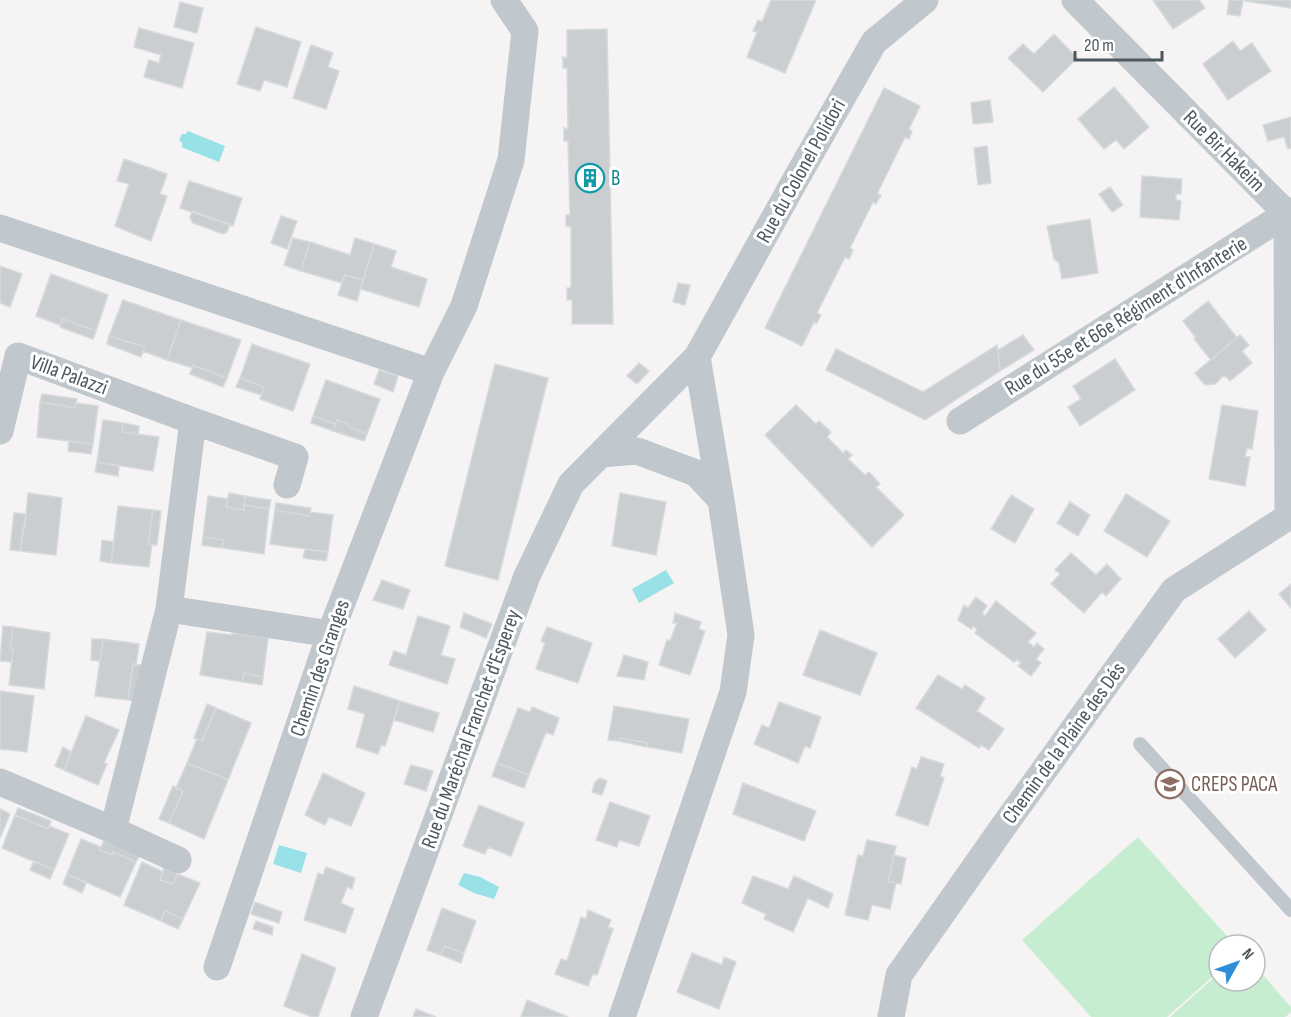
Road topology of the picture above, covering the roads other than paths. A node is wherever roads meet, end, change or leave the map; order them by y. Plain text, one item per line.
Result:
1 (504, 0) edge
2 (925, 0) edge
3 (1075, 0) edge
4 (1289, 212) edge
5 (0, 228) edge
6 (697, 357) junction
7 (431, 372) junction
8 (193, 421) junction
9 (960, 421) dead end
10 (0, 431) edge
11 (601, 454) junction
12 (287, 485) dead end
13 (721, 500) junction
14 (1289, 517) edge
15 (169, 609) junction
16 (330, 634) junction
17 (1140, 744) dead end
18 (0, 782) edge
19 (113, 830) junction
20 (178, 860) dead end
21 (1291, 910) edge
22 (217, 967) dead end
23 (364, 1017) edge
24 (622, 1017) edge
25 (891, 1017) edge

1 - 7 street, Chemin des Granges
2 - 6 street, Rue du Colonel Polidori
3 - 4 street, Rue Bir Hakeim
4 - 9 street, Rue du 55e et 66e Régiment d'Infanterie
4 - 14 street
5 - 7 street
6 - 11 street, Rue du Maréchal Franchet d'Esperey
6 - 13 street
7 - 16 street, Chemin des Granges
8 - 10 street, Villa Palazzi
8 - 12 street, Villa Palazzi
8 - 15 street
11 - 13 street
11 - 23 street, Rue du Maréchal Franchet d'Esperey
13 - 24 street
14 - 25 street, Chemin de la Plaine des Dés
15 - 16 street
15 - 19 street
16 - 22 street, Chemin des Granges
17 - 21 lane
18 - 19 street
19 - 20 street

